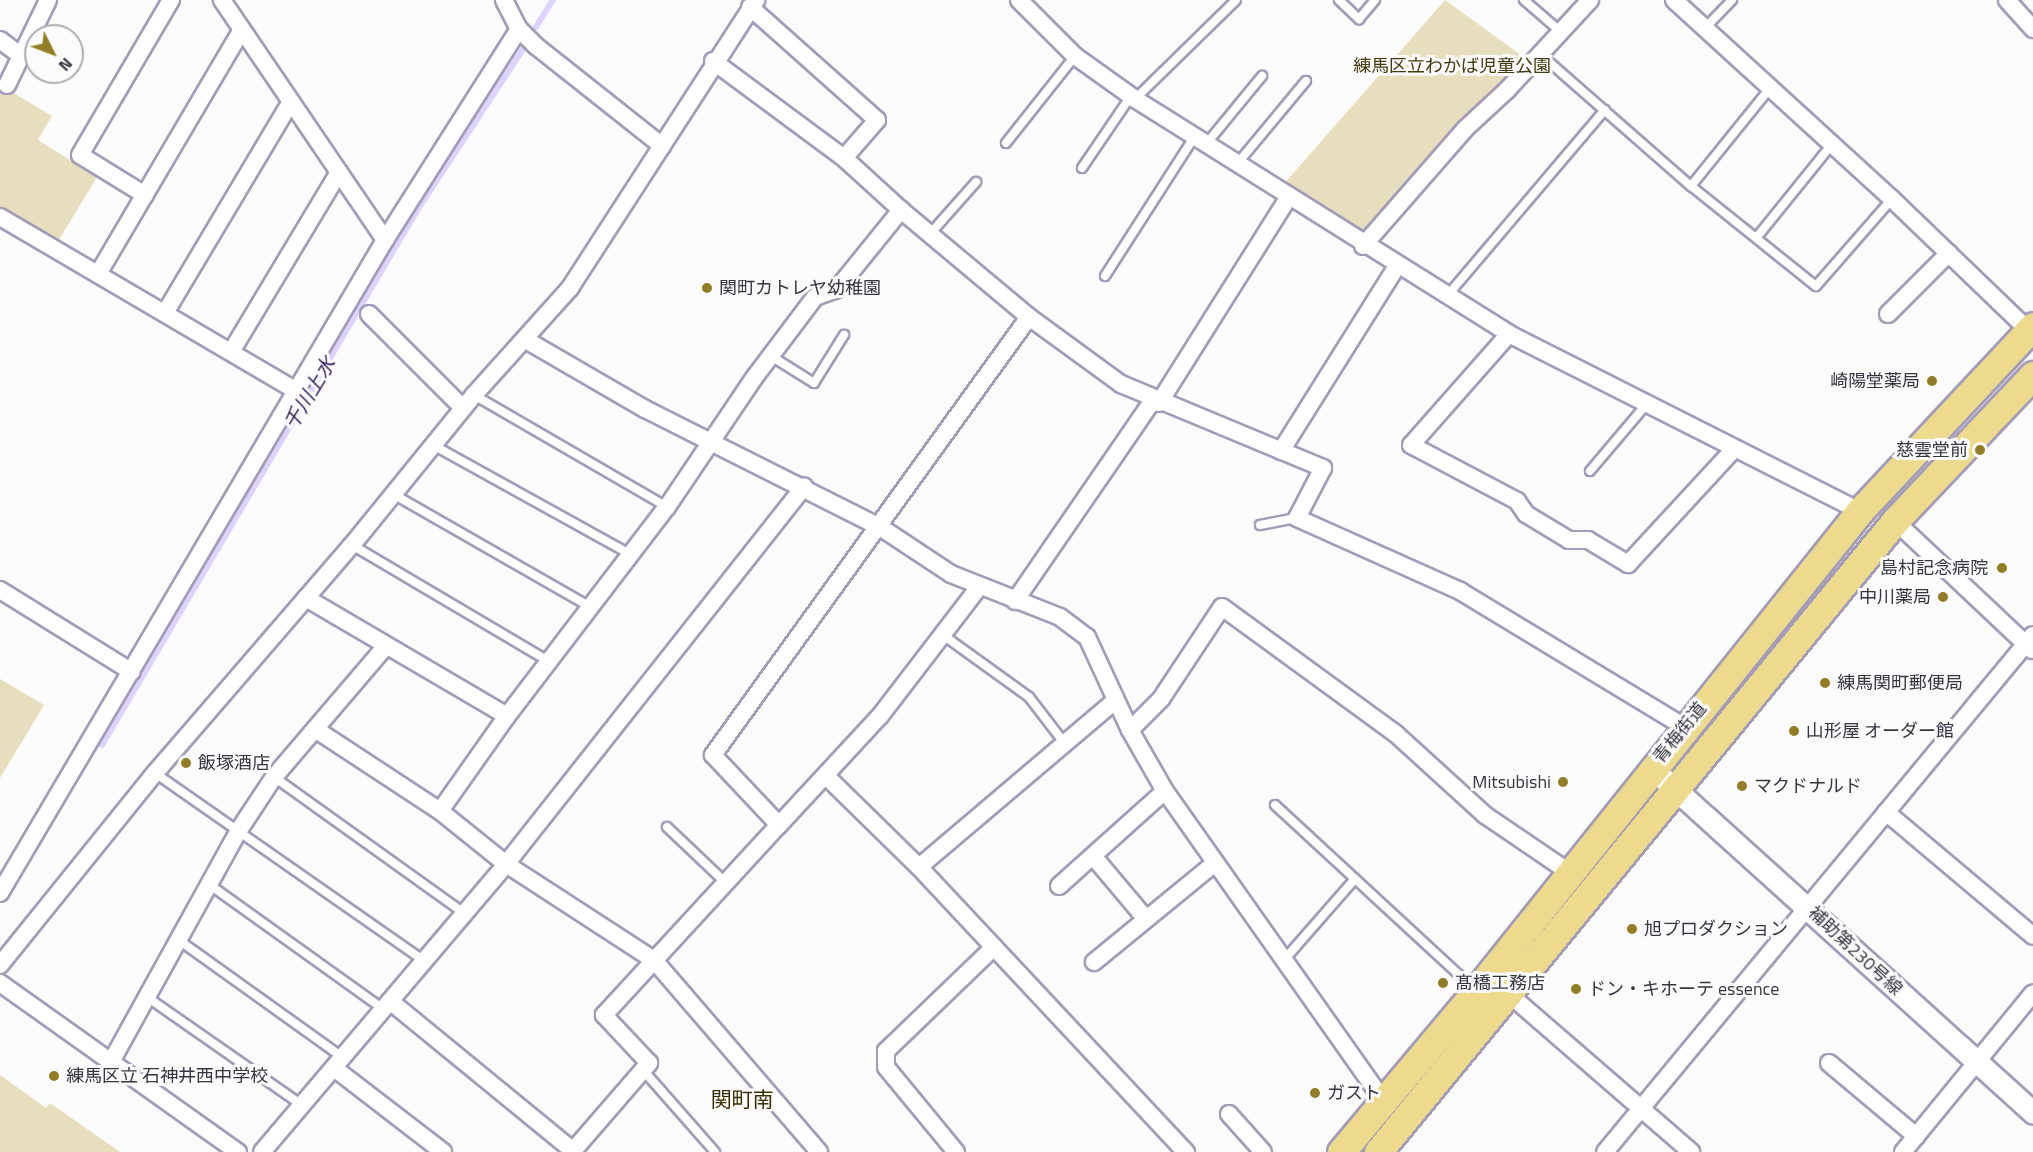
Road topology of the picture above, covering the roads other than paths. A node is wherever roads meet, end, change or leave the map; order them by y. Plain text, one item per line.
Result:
1 (48, 0) edge
2 (171, 0) edge
3 (222, 0) edge
4 (504, 0) edge
5 (1019, 0) edge
6 (1236, 0) edge
7 (1340, 0) edge
8 (1375, 0) edge
9 (1524, 0) edge
10 (1590, 0) edge
11 (1674, 0) edge
12 (1732, 0) edge
13 (2007, 0) edge
14 (753, 4) edge
15 (1705, 28) junction
16 (519, 29) junction
17 (2033, 29) edge
18 (242, 30) junction
19 (1561, 32) junction
20 (0, 40) edge
21 (1540, 54) junction
22 (20, 55) junction
23 (1075, 56) junction
24 (714, 61) junction
25 (1262, 76) dead end
26 (1306, 81) dead end
27 (6, 85) dead end
28 (1770, 88) junction
29 (1133, 98) junction
30 (291, 102) junction
31 (1605, 110) junction
32 (1201, 140) junction
33 (1006, 143) dead end
34 (1832, 144) junction
35 (662, 146) junction
36 (844, 158) junction
37 (1237, 164) junction
38 (1082, 168) dead end
39 (339, 172) junction
40 (976, 182) dead end
41 (1691, 186) junction
42 (145, 195) junction
43 (1288, 198) junction
44 (1892, 199) junction
45 (901, 210) junction
46 (0, 217) edge
47 (929, 235) junction
48 (1757, 237) junction
49 (385, 240) junction
50 (1363, 246) junction
51 (1949, 253) junction
52 (1397, 266) junction
53 (98, 274) junction
54 (1106, 276) dead end
55 (1447, 296) junction
56 (165, 313) junction
57 (369, 314) dead end
58 (1888, 314) dead end
59 (1029, 317) junction
60 (2031, 329) edge
61 (1509, 334) junction
62 (844, 335) dead end
63 (526, 340) junction
64 (231, 352) junction
65 (771, 356) junction
66 (2033, 375) edge
67 (295, 390) junction
68 (469, 402) junction
69 (1156, 402) junction
70 (1645, 406) junction
71 (714, 442) junction
72 (433, 445) junction
73 (1734, 449) junction
74 (1281, 451) junction
75 (1590, 471) dead end
76 (804, 486) junction
77 (392, 494) junction
78 (667, 507) junction
79 (1860, 511) junction
80 (1297, 518) junction
81 (1895, 521) junction
82 (1260, 525) dead end
83 (880, 527) junction
84 (352, 545) junction
85 (630, 554) junction
86 (979, 587) junction
87 (0, 590) edge
88 (306, 598) junction
89 (1015, 601) junction
90 (590, 606) junction
91 (943, 635) junction
92 (2030, 643) edge
93 (386, 646) junction
94 (548, 662) junction
95 (132, 672) junction
96 (1116, 700) junction
97 (507, 716) junction
98 (1685, 727) junction
99 (315, 729) junction
100 (1130, 730) junction
101 (1065, 744) junction
102 (1652, 769) junction
103 (155, 773) junction
104 (826, 776) junction
105 (274, 777) junction
106 (1676, 789) junction
107 (1165, 791) junction
108 (1275, 805) dead end
109 (440, 811) junction
110 (1886, 812) junction
111 (779, 825) junction
112 (667, 827) dead end
113 (239, 830) junction
114 (1093, 856) junction
115 (1215, 863) junction
116 (506, 864) junction
117 (919, 867) junction
118 (1569, 872) junction
119 (1355, 879) junction
120 (726, 884) junction
121 (210, 885) junction
122 (1059, 886) dead end
123 (0, 893) edge
124 (1807, 907) junction
125 (464, 913) junction
126 (1146, 919) junction
127 (2033, 936) edge
128 (180, 941) junction
129 (994, 947) junction
130 (654, 960) junction
131 (1284, 960) junction
132 (424, 961) junction
133 (1094, 962) dead end
134 (0, 965) edge
135 (0, 983) edge
136 (1476, 991) junction
137 (2033, 993) edge
138 (1510, 995) junction
139 (147, 997) junction
140 (387, 1005) junction
141 (111, 1062) junction
142 (338, 1062) junction
143 (1829, 1063) dead end
144 (1976, 1063) junction
145 (643, 1070) junction
146 (1384, 1102) junction
147 (303, 1105) junction
148 (1641, 1108) junction
149 (2033, 1113) edge
150 (1229, 1114) dead end
151 (1916, 1137) junction
152 (238, 1152) edge
153 (262, 1152) edge
154 (443, 1152) edge
155 (573, 1152) edge
156 (715, 1152) edge
157 (819, 1152) edge
158 (956, 1152) edge
159 (1186, 1152) edge
160 (1263, 1152) edge
161 (1341, 1152) edge
162 (1378, 1152) edge
163 (1605, 1152) edge
164 (1691, 1152) edge
165 (1903, 1152) edge

1 - 22 street
2 - 42 street
3 - 18 street
4 - 16 street
5 - 23 street
6 - 29 lane
7 - 8 lane
9 - 19 lane
10 - 19 street
11 - 15 street
12 - 15 lane
13 - 17 street
14 - 24 street
14 - 36 street
15 - 28 street
16 - 35 street
16 - 49 street
18 - 30 street
18 - 42 street
19 - 21 street
20 - 22 street
21 - 31 lane
21 - 50 street
22 - 27 street
23 - 29 street
23 - 33 lane
24 - 35 street
24 - 36 street
25 - 32 lane
26 - 37 lane
28 - 34 street
28 - 41 lane
29 - 32 street
29 - 38 lane
30 - 39 street
30 - 56 street
31 - 41 lane
31 - 55 lane
32 - 37 street
32 - 54 lane
34 - 44 street
34 - 48 lane
35 - 63 street
36 - 45 street
37 - 43 street
39 - 49 street
39 - 64 street
40 - 47 lane
41 - 48 lane
42 - 53 street
43 - 50 street
43 - 69 street
44 - 48 lane
44 - 51 street
45 - 47 street
45 - 65 street
46 - 53 street
47 - 59 street
49 - 67 street
50 - 52 street
51 - 58 street
51 - 60 street
52 - 55 street
52 - 74 street
53 - 56 street
55 - 61 street
56 - 64 street
57 - 68 street
59 - 69 street
59 - 83 street
60 - 79 main road, 青梅街道
61 - 70 street
61 - 73 street
62 - 65 lane
63 - 68 street
63 - 71 street
64 - 67 street
65 - 71 street
66 - 81 main road, 青梅街道
67 - 95 street
68 - 72 street
68 - 78 lane
69 - 74 street
69 - 89 street
70 - 73 street
70 - 75 lane
71 - 76 street
71 - 78 street
72 - 77 street
72 - 85 lane
73 - 79 street
74 - 80 street
76 - 83 street
76 - 116 street
77 - 84 street
77 - 90 lane
78 - 85 street
79 - 98 main road, 青梅街道
80 - 82 lane
80 - 98 street
81 - 92 street
81 - 106 main road, 青梅街道
83 - 86 street
83 - 111 street
84 - 88 street
84 - 94 lane
85 - 90 street
86 - 89 street
86 - 91 street
87 - 95 street
88 - 93 street
88 - 103 street
89 - 96 street
90 - 94 street
91 - 101 lane
91 - 104 street
92 - 110 street
93 - 97 street
93 - 99 street
94 - 97 street
95 - 123 street
96 - 100 street
96 - 101 street
97 - 109 street
98 - 102 main road, 青梅街道
99 - 105 street
99 - 109 street
100 - 107 street
100 - 118 street
101 - 117 street
102 - 106 street, 補助第230号線
102 - 118 main road, 青梅街道
103 - 113 lane
103 - 134 street
104 - 111 street
104 - 117 street
105 - 113 street
105 - 125 lane
106 - 124 street, 補助第230号線
106 - 138 main road, 青梅街道
107 - 114 street
107 - 115 street
108 - 119 lane
109 - 116 street
110 - 124 street
110 - 127 street
111 - 120 street
112 - 120 lane
113 - 121 street
113 - 132 lane
114 - 122 street
114 - 126 street
115 - 126 street
115 - 131 street
116 - 125 street
116 - 130 street
117 - 129 street
118 - 136 main road, 青梅街道
119 - 131 lane
119 - 136 lane
120 - 130 street
121 - 128 street
121 - 140 lane
124 - 144 street, 補助第230号線
124 - 148 street
125 - 132 street
126 - 133 street
128 - 139 street
128 - 142 lane
129 - 158 street
129 - 159 street
130 - 145 street
130 - 157 street
131 - 146 street
132 - 140 street
135 - 141 street
136 - 146 main road, 青梅街道
137 - 144 street
138 - 148 street
138 - 162 main road, 青梅街道
139 - 141 street
139 - 147 lane
140 - 142 street
140 - 155 street
141 - 152 street
142 - 147 street
142 - 154 street
143 - 151 street
144 - 149 street, 補助第230号線
144 - 151 street
145 - 155 street
145 - 156 lane
146 - 161 main road, 青梅街道
147 - 153 street
148 - 163 street
148 - 164 street
150 - 160 street
151 - 165 street

